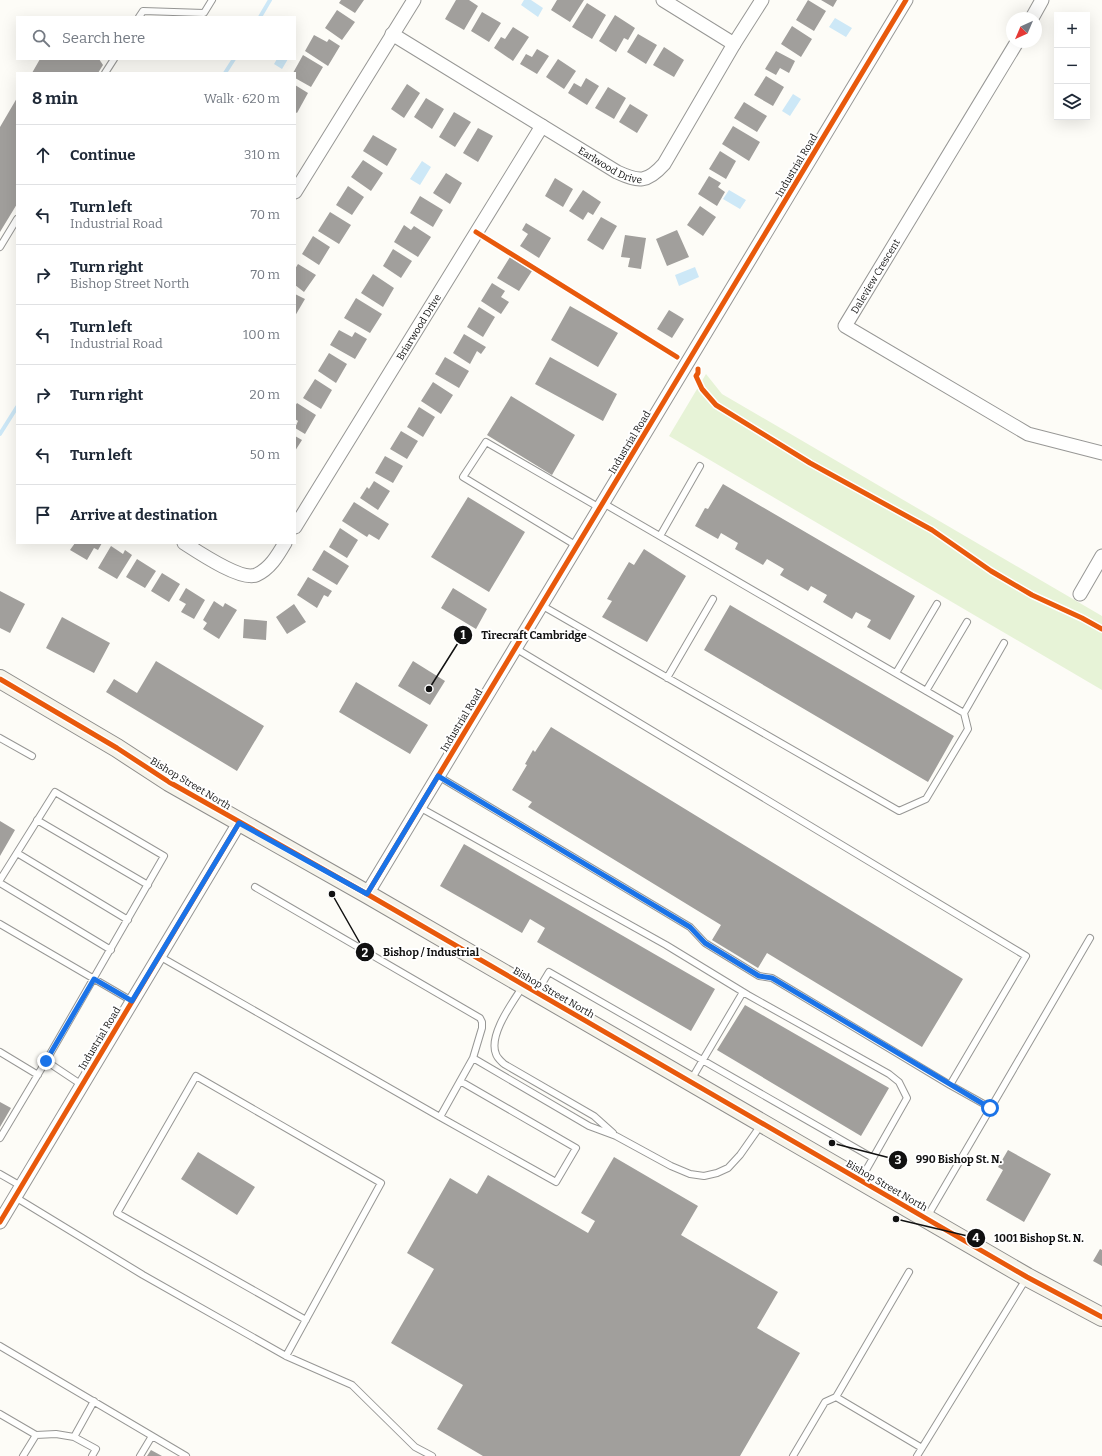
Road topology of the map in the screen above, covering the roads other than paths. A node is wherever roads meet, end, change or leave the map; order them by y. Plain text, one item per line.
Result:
1 (212, 0) edge
2 (414, 0) edge
3 (663, 0) edge
4 (762, 0) edge
5 (906, 0) edge
6 (1042, 0) edge
7 (1035, 12) edge
8 (140, 16) edge
9 (392, 34) junction
10 (734, 44) junction
11 (1013, 48) edge
12 (113, 60) edge
13 (106, 72) edge
14 (542, 126) junction
15 (296, 190) edge
16 (16, 221) edge
17 (0, 247) edge
18 (1102, 453) edge
19 (700, 466) dead end
20 (601, 506) junction
21 (296, 525) edge
22 (660, 536) junction
23 (186, 544) edge
24 (284, 544) edge
25 (577, 546) junction
26 (1102, 556) edge
27 (1080, 594) dead end
28 (713, 599) dead end
29 (937, 604) dead end
30 (541, 605) junction
31 (967, 622) dead end
32 (1004, 643) dead end
33 (515, 648) junction
34 (896, 673) junction
35 (667, 678) junction
36 (0, 679) edge
37 (926, 691) junction
38 (964, 713) junction
39 (0, 738) edge
40 (32, 756) dead end
41 (438, 776) junction
42 (419, 807) junction
43 (37, 820) junction
44 (239, 823) junction
45 (17, 853) junction
46 (0, 882) edge
47 (148, 885) junction
48 (255, 887) dead end
49 (367, 894) junction
50 (128, 920) junction
51 (0, 924) edge
52 (1090, 938) dead end
53 (111, 950) junction
54 (159, 956) junction
55 (94, 979) junction
56 (530, 988) junction
57 (744, 992) junction
58 (132, 1001) junction
59 (0, 1052) edge
60 (473, 1058) junction
61 (702, 1060) junction
62 (46, 1061) junction
63 (38, 1075) junction
64 (690, 1081) junction
65 (460, 1082) junction
66 (82, 1085) junction
67 (950, 1085) junction
68 (990, 1108) junction
69 (440, 1117) junction
70 (762, 1123) junction
71 (616, 1136) junction
72 (0, 1138) edge
73 (873, 1158) junction
74 (0, 1174) edge
75 (860, 1180) junction
76 (18, 1192) junction
77 (927, 1219) junction
78 (0, 1222) edge
79 (909, 1272) dead end
80 (1027, 1277) junction
81 (1102, 1317) edge
82 (306, 1320) junction
83 (0, 1346) edge
84 (286, 1356) junction
85 (836, 1397) junction
86 (94, 1402) junction
87 (0, 1414) edge
88 (36, 1435) junction
89 (152, 1436) junction
90 (74, 1437) junction
91 (922, 1448) junction
92 (23, 1456) edge
93 (92, 1456) edge
94 (140, 1456) edge
95 (186, 1456) edge
96 (432, 1456) edge
97 (793, 1456) edge
98 (917, 1456) edge

1 - 8 lane
2 - 9 street
3 - 10 street
4 - 10 street, Earlwood Drive
5 - 20 street, Industrial Road
6 - 7 street
9 - 14 street, Earlwood Drive
9 - 15 street
10 - 14 street, Earlwood Drive
11 - 18 street, Daleview Crescent
12 - 13 lane
14 - 21 street, Briarwood Drive
16 - 17 lane
19 - 22 lane
20 - 22 lane
20 - 25 street, Industrial Road
20 - 25 lane
22 - 34 lane
23 - 24 street
25 - 30 street, Industrial Road
26 - 27 street
28 - 35 lane
29 - 34 lane
30 - 33 street, Industrial Road
30 - 35 lane
31 - 37 lane
32 - 38 lane
33 - 41 street, Industrial Road
33 - 67 lane
34 - 37 lane
35 - 38 lane
36 - 44 main road, Bishop Street North
37 - 38 lane
39 - 40 lane
41 - 42 street, Industrial Road
41 - 67 lane
42 - 49 street, Industrial Road
42 - 57 lane
43 - 45 lane
43 - 47 lane
43 - 47 lane
44 - 49 main road, Bishop Street North
44 - 54 street, Industrial Road
45 - 46 lane
45 - 50 lane
46 - 53 lane
47 - 50 lane
48 - 60 lane
49 - 56 main road, Bishop Street North
50 - 53 lane
51 - 55 lane
52 - 68 lane
53 - 55 lane
54 - 58 street, Industrial Road
54 - 69 lane
55 - 58 lane
55 - 62 lane
56 - 61 lane
56 - 64 main road, Bishop Street North
56 - 71 lane
57 - 61 lane
57 - 73 lane
58 - 66 street, Industrial Road
59 - 63 lane
60 - 65 lane
60 - 71 lane
61 - 64 lane
61 - 73 lane
62 - 63 lane
62 - 66 lane
63 - 72 lane
64 - 70 main road, Bishop Street North
65 - 69 lane
65 - 69 lane
66 - 76 street, Industrial Road
67 - 68 lane
68 - 77 lane
70 - 71 lane
70 - 75 main road, Bishop Street North
73 - 75 lane
74 - 76 lane
75 - 77 main road, Bishop Street North
76 - 78 street, Industrial Road
76 - 84 lane
77 - 80 main road, Bishop Street North
79 - 85 lane
80 - 81 main road, Bishop Street North
80 - 91 lane
82 - 82 lane
82 - 84 lane
83 - 86 lane
84 - 96 lane
85 - 91 lane
85 - 97 lane
86 - 89 lane
86 - 90 lane
87 - 88 lane
88 - 90 lane
88 - 92 lane
89 - 94 lane
89 - 95 lane
90 - 93 lane
91 - 98 lane

